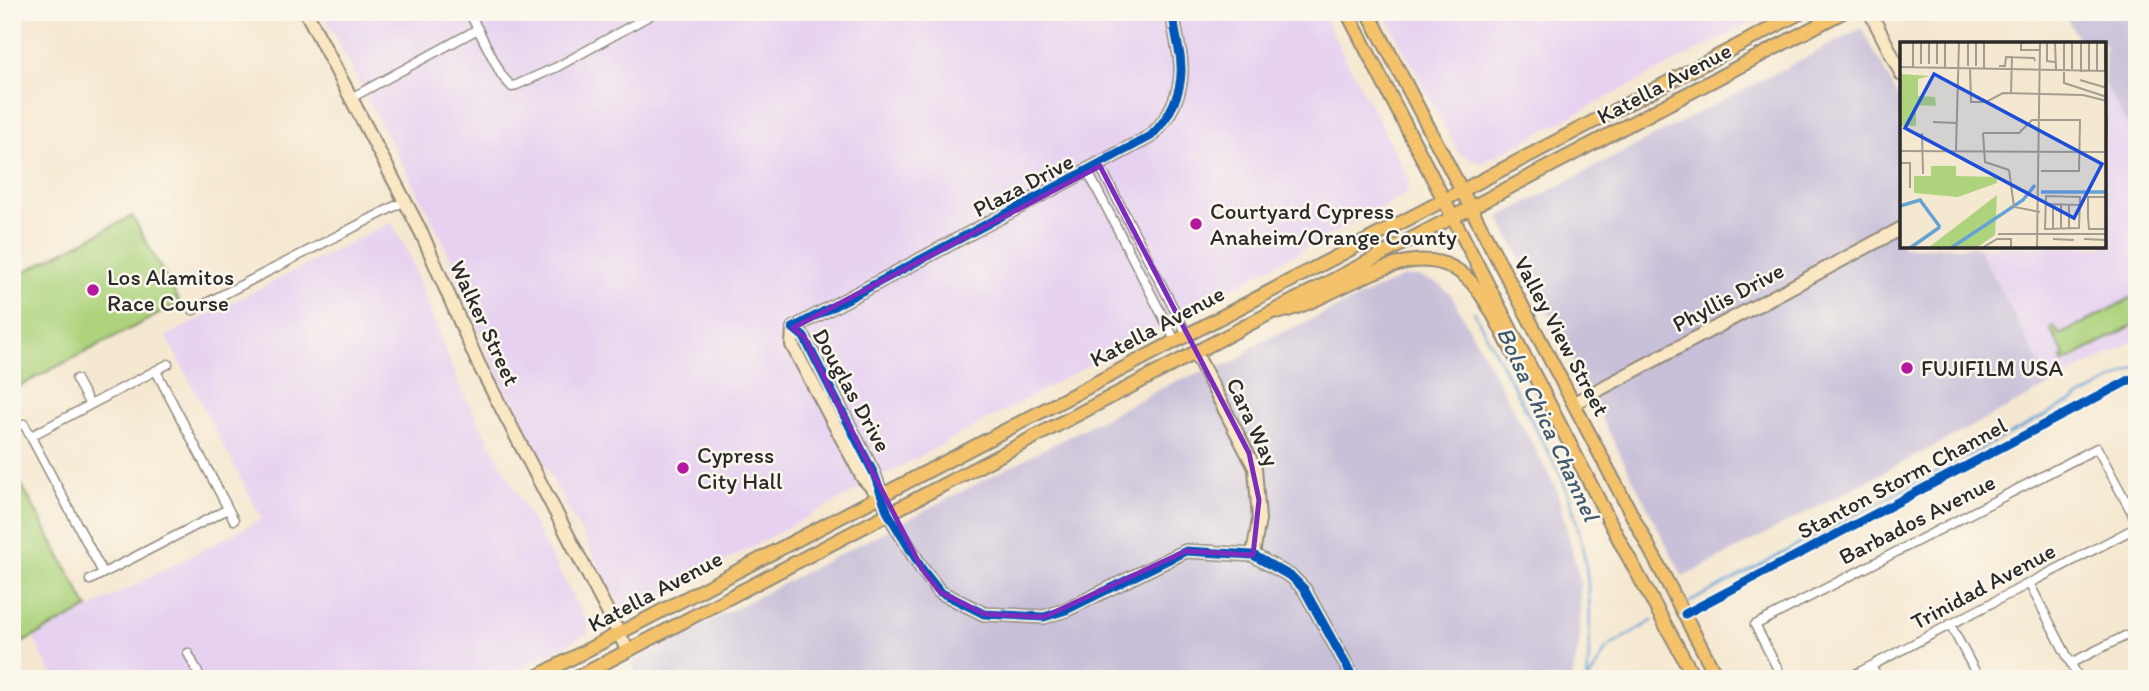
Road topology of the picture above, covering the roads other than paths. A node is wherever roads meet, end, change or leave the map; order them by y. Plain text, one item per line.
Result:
1 (306, 12) edge
2 (469, 12) edge
3 (1174, 12) edge
4 (1347, 12) edge
5 (1368, 12) edge
6 (1802, 12) edge
7 (1843, 12) edge
8 (1870, 12) edge
9 (654, 14) edge
10 (478, 29) junction
11 (1900, 71) edge
12 (351, 98) junction
13 (1094, 169) junction
14 (1462, 191) junction
15 (405, 201) junction
16 (1443, 201) junction
17 (1471, 208) junction
18 (1452, 218) junction
19 (1900, 229) edge
20 (193, 310) dead end
21 (1266, 315) junction
22 (1210, 321) junction
23 (793, 328) joint
24 (1181, 337) junction
25 (1195, 352) junction
26 (1177, 362) junction
27 (168, 365) dead end
28 (156, 371) junction
29 (76, 379) dead end
30 (1574, 403) junction
31 (90, 405) junction
32 (1549, 405) junction
33 (24, 424) dead end
34 (31, 436) junction
35 (880, 496) junction
36 (228, 509) junction
37 (888, 513) junction
38 (234, 520) dead end
39 (2137, 525) edge
40 (1253, 555) junction
41 (103, 573) junction
42 (90, 580) dead end
43 (2029, 583) junction
44 (1950, 624) junction
45 (619, 634) junction
46 (2124, 636) dead end
47 (628, 650) junction
48 (188, 653) dead end
49 (2071, 663) junction
50 (1871, 666) junction
51 (201, 679) edge
52 (532, 679) edge
53 (574, 679) edge
54 (1354, 679) edge
55 (1695, 679) edge
56 (1718, 679) edge
57 (1783, 679) edge
58 (1846, 679) edge
59 (1878, 679) edge
60 (1979, 679) edge
61 (2079, 679) edge

1 - 12 street, Walker Street
2 - 10 street
3 - 13 street, Plaza Drive
4 - 16 main road, Valley View Street
5 - 14 main road, Valley View Street
6 - 14 main road, Katella Avenue
7 - 17 main road, Katella Avenue
8 - 11 street
9 - 10 street
10 - 12 street
12 - 15 street, Walker Street
13 - 23 street, Plaza Drive
13 - 24 street
13 - 24 street
14 - 16 main road, Katella Avenue
14 - 17 main road, Valley View Street
15 - 20 street
15 - 45 street, Walker Street
16 - 18 main road, Valley View Street
16 - 22 main road, Katella Avenue
17 - 18 main road, Katella Avenue
17 - 30 main road, Valley View Street
18 - 21 main road, Katella Avenue
18 - 32 main road, Valley View Street
19 - 30 street, Phyllis Drive
21 - 25 main road, Katella Avenue
21 - 32 main road
22 - 24 main road, Katella Avenue
22 - 25 main road
23 - 35 street, Douglas Drive
24 - 26 main road
24 - 35 main road, Katella Avenue
25 - 26 main road, Katella Avenue
25 - 40 street, Cara Way
26 - 37 main road, Katella Avenue
27 - 28 street
28 - 31 street
28 - 36 street
29 - 31 street
30 - 56 main road, Valley View Street
31 - 34 street
32 - 55 main road, Valley View Street
33 - 34 street
34 - 41 street
35 - 37 street, Douglas Drive
35 - 45 main road, Katella Avenue
36 - 38 street
36 - 41 street
37 - 40 street, Douglas Drive
37 - 47 main road, Katella Avenue
39 - 43 street, Trinidad Avenue
39 - 57 street, Barbados Avenue
40 - 54 street
41 - 42 street
43 - 44 street, Trinidad Avenue
43 - 49 street
44 - 50 street, Trinidad Avenue
44 - 60 street
45 - 47 street, Walker Street
45 - 52 main road, Katella Avenue
46 - 49 street
47 - 53 main road, Katella Avenue
48 - 51 street
49 - 61 street
50 - 58 street, Trinidad Avenue
50 - 59 street

